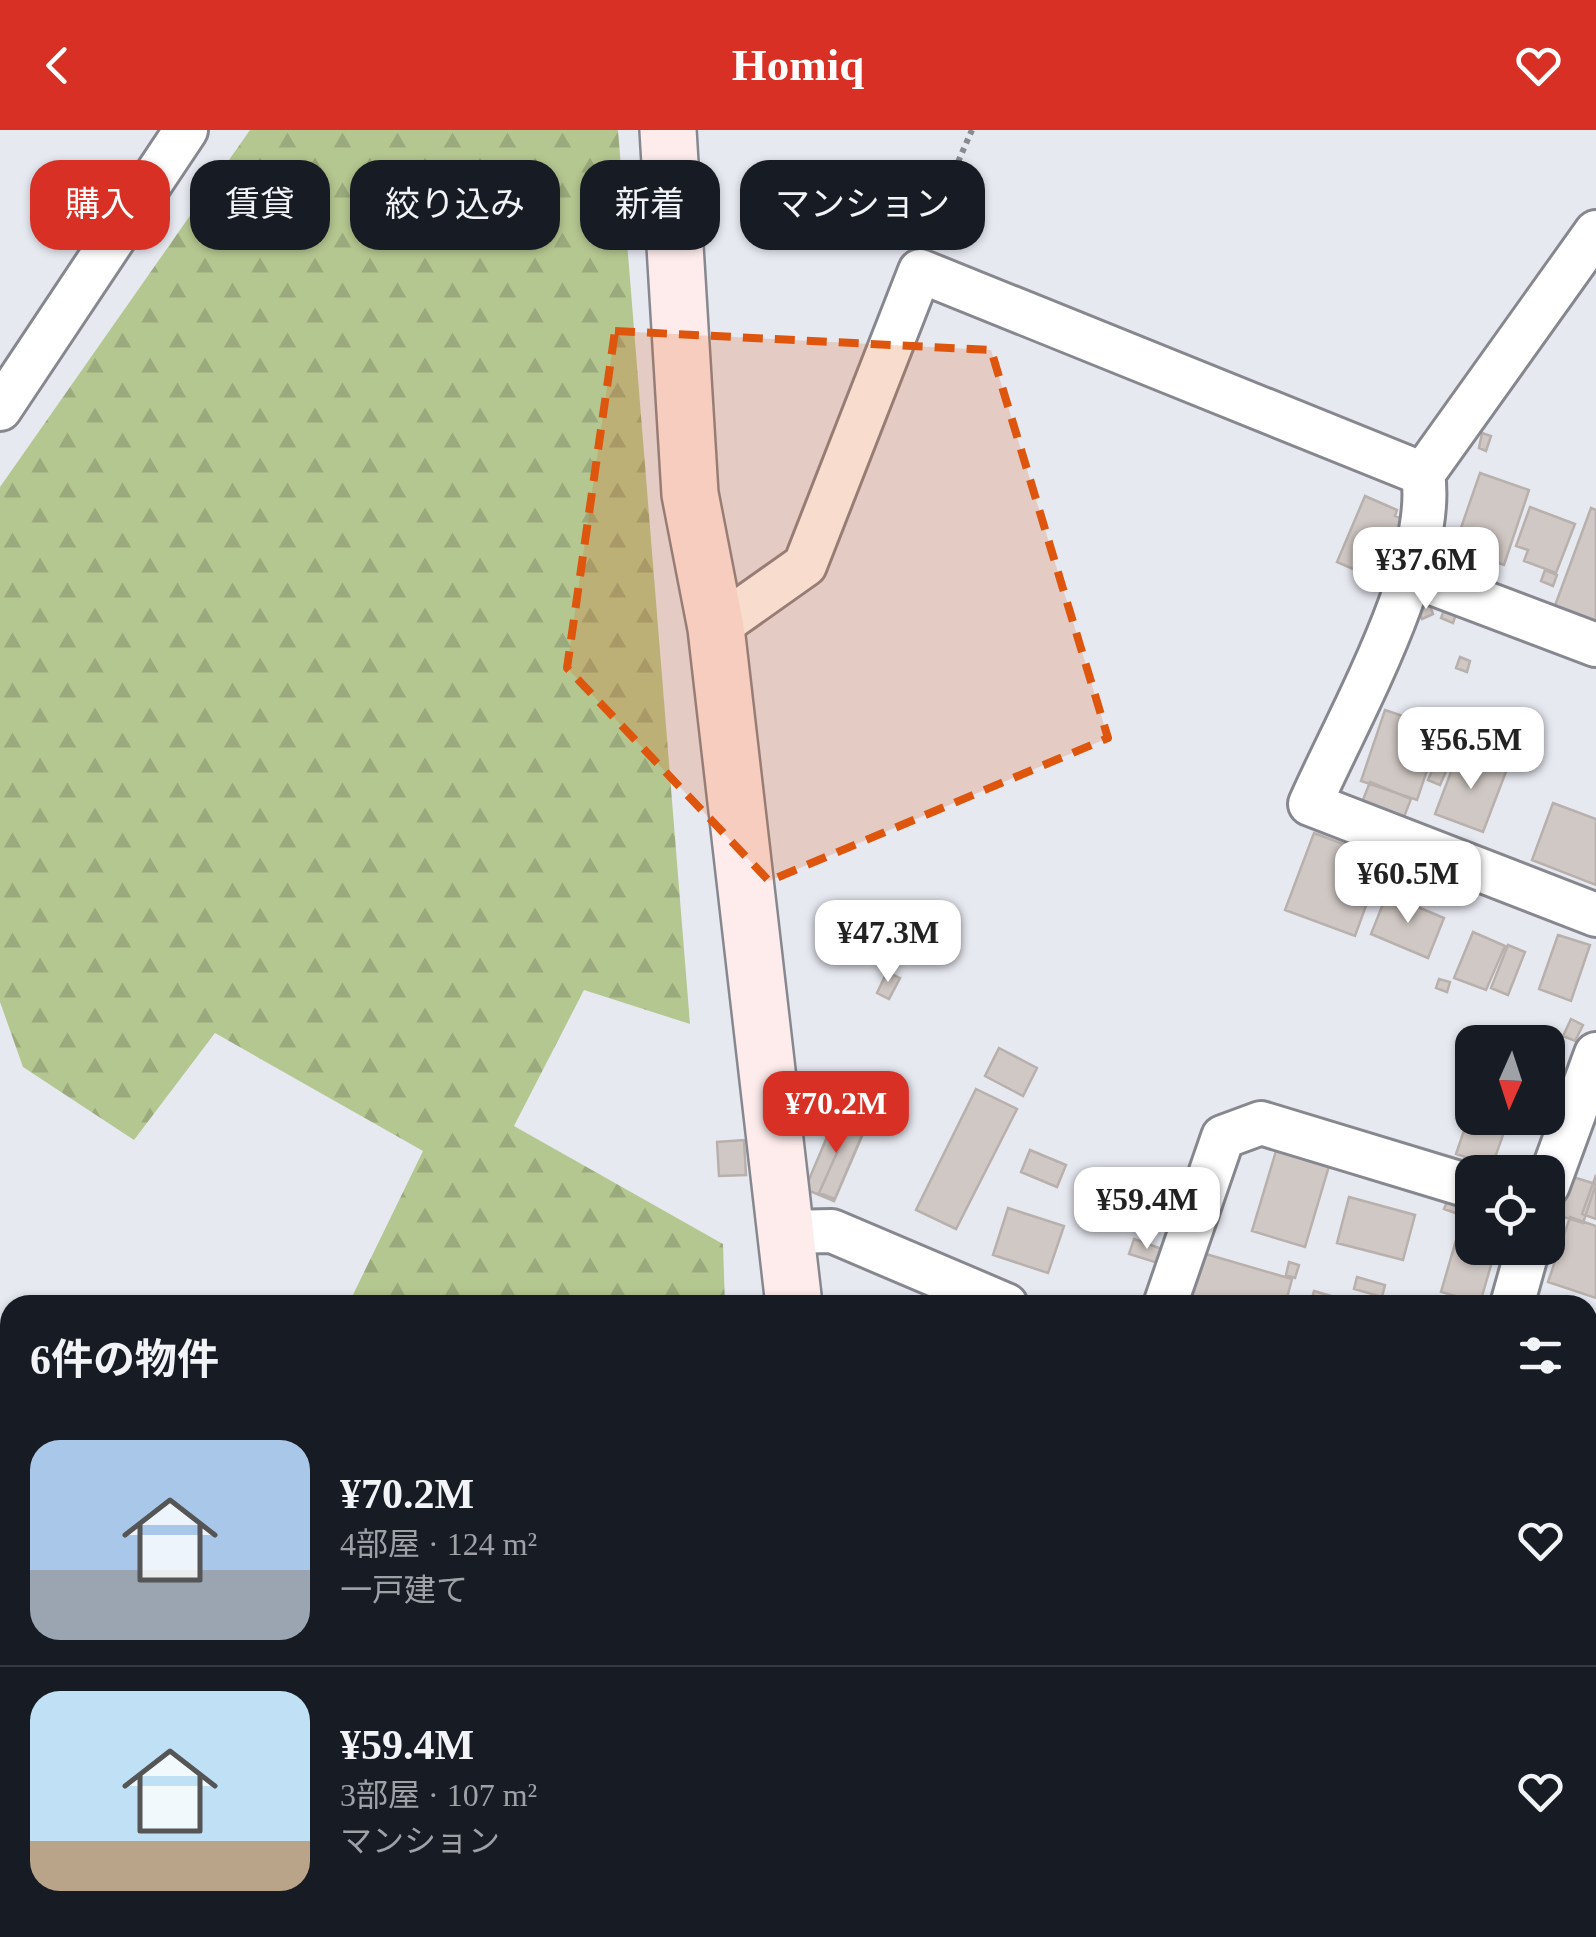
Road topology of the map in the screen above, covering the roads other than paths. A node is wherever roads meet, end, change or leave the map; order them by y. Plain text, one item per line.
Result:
1 (186, 130) edge
2 (668, 130) edge
3 (1596, 232) edge
4 (0, 409) edge
5 (1423, 474) junction
6 (1412, 576) junction
7 (716, 628) junction
8 (1596, 645) edge
9 (1596, 915) edge
10 (1596, 1054) edge
11 (1559, 1155) edge
12 (1455, 1182) edge
13 (785, 1232) junction
14 (1523, 1265) edge
15 (793, 1295) edge
16 (982, 1295) edge
17 (1168, 1295) edge
18 (1515, 1295) edge

1 - 4 street
2 - 7 street
3 - 5 street
5 - 6 street
5 - 7 street
6 - 8 street
6 - 9 street
7 - 13 street
10 - 11 street
12 - 17 street
13 - 15 street
13 - 16 street
14 - 18 street

